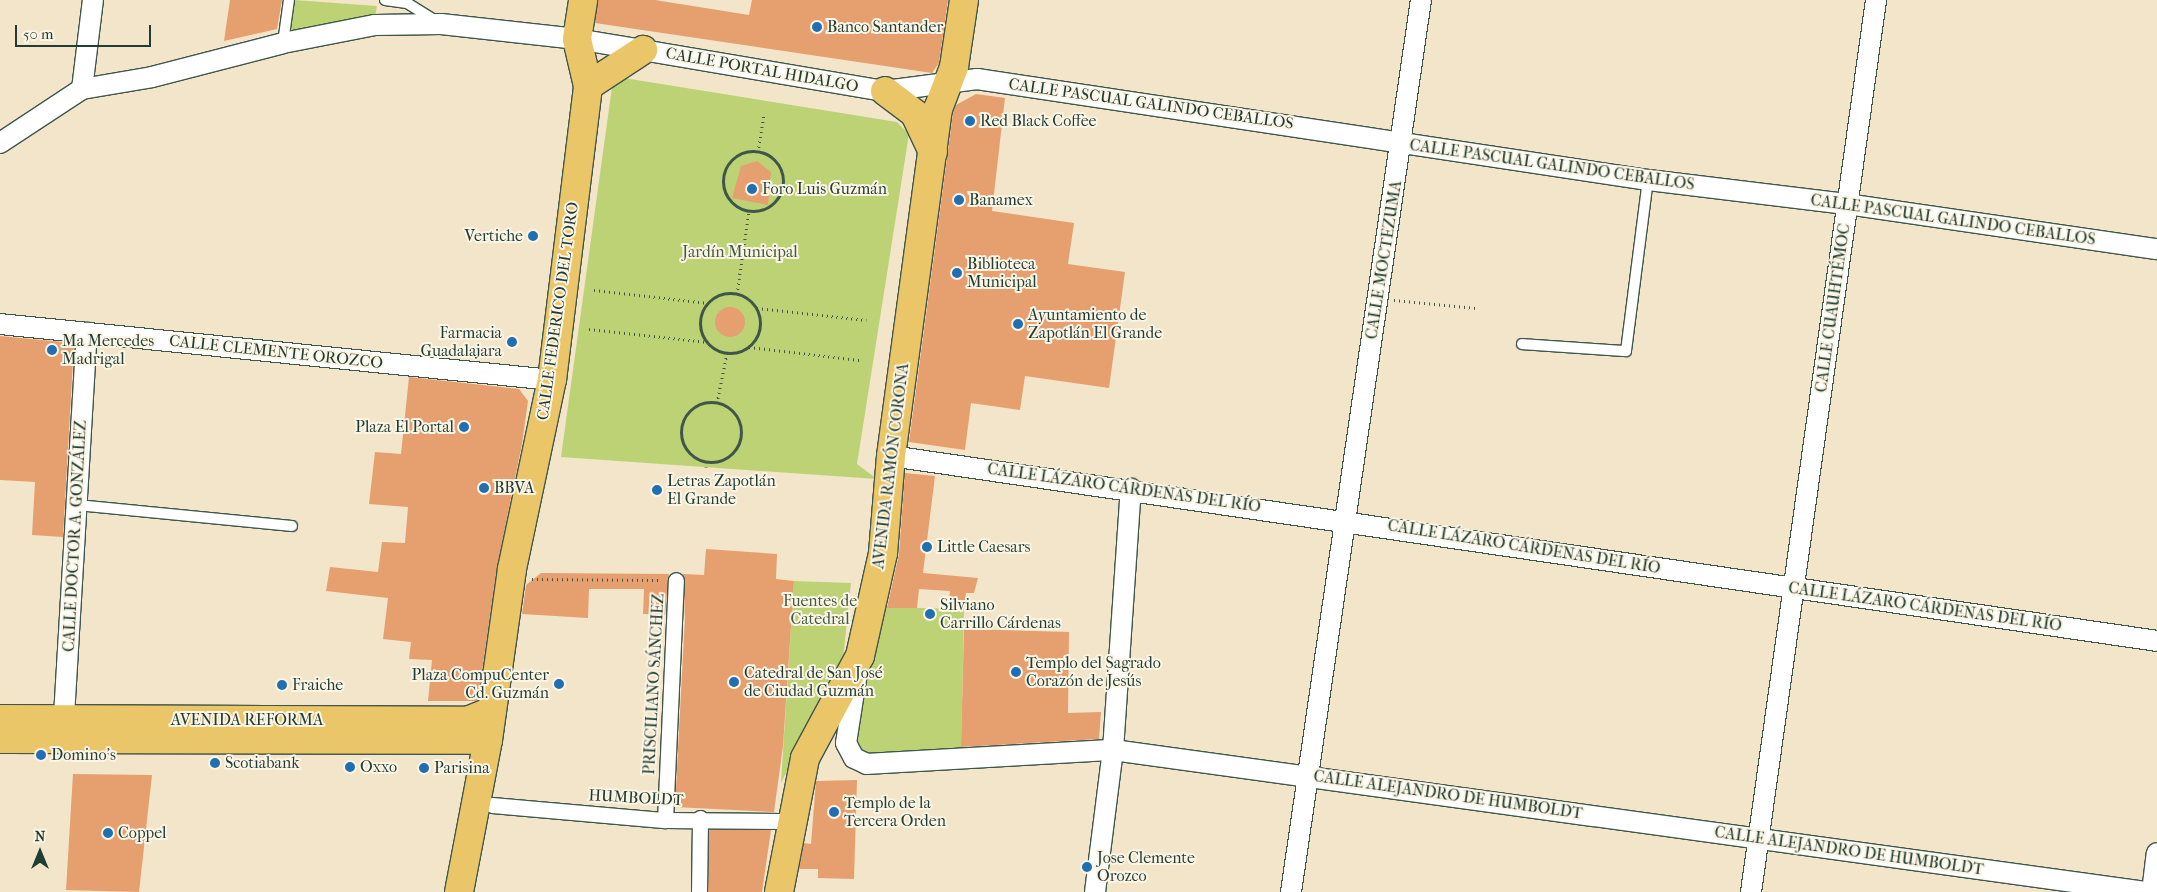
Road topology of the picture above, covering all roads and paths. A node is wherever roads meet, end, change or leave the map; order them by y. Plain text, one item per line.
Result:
1 (93, 0) edge
2 (289, 0) edge
3 (385, 0) edge
4 (583, 0) edge
5 (964, 0) edge
6 (1421, 0) edge
7 (1876, 0) edge
8 (441, 24) junction
9 (577, 39) junction
10 (283, 44) junction
11 (644, 50) junction
12 (588, 86) junction
13 (948, 86) junction
14 (82, 89) junction
15 (885, 91) junction
16 (764, 114) dead end
17 (1401, 142) junction
18 (0, 143) edge
19 (758, 152) junction
20 (933, 152) junction
21 (1648, 180) junction
22 (1847, 204) junction
23 (749, 212) junction
24 (2157, 249) edge
25 (594, 290) dead end
26 (736, 294) junction
27 (1378, 298) junction
28 (708, 302) junction
29 (756, 308) junction
30 (1476, 308) dead end
31 (866, 320) dead end
32 (0, 324) edge
33 (588, 329) dead end
34 (87, 333) junction
35 (708, 342) junction
36 (1522, 344) dead end
37 (748, 347) junction
38 (727, 353) junction
39 (859, 360) dead end
40 (552, 380) junction
41 (718, 403) junction
42 (891, 456) junction
43 (706, 462) junction
44 (706, 467) dead end
45 (1130, 489) junction
46 (77, 506) junction
47 (1345, 520) junction
48 (292, 526) dead end
49 (524, 579) dead end
50 (676, 580) joint
51 (1796, 588) junction
52 (2157, 641) edge
53 (860, 656) junction
54 (492, 711) junction
55 (0, 719) edge
56 (63, 730) junction
57 (0, 739) edge
58 (488, 740) junction
59 (1113, 750) junction
60 (1308, 776) junction
61 (492, 805) dead end
62 (700, 818) junction
63 (665, 820) junction
64 (780, 821) dead end
65 (1758, 839) junction
66 (2157, 853) edge
67 (459, 892) edge
68 (699, 892) edge
69 (779, 892) edge
70 (1095, 892) edge
71 (1290, 892) edge
72 (1751, 892) edge
73 (2145, 892) edge
74 (2152, 892) edge

1 - 14 street
2 - 10 lane
3 - 8 lane
4 - 9 main road, CALLE FEDERICO DEL TORO
5 - 13 main road, AVENIDA RAMÓN CORONA
6 - 17 street, CALLE MOCTEZUMA
7 - 22 street, CALLE CUAUHTÉMOC
8 - 9 street, CALLE PORTAL HIDALGO
8 - 10 street, CALLE PORTAL HIDALGO
9 - 11 street, CALLE PORTAL HIDALGO
9 - 12 main road, CALLE FEDERICO DEL TORO
10 - 14 street, CALLE PORTAL HIDALGO
11 - 12 main road
11 - 15 street, CALLE PORTAL HIDALGO
12 - 40 main road, CALLE FEDERICO DEL TORO
13 - 15 street, CALLE PORTAL HIDALGO
13 - 17 street, CALLE PASCUAL GALINDO CEBALLOS
13 - 20 main road, AVENIDA RAMÓN CORONA
14 - 18 street
15 - 20 main road
16 - 19 path
17 - 21 street, CALLE PASCUAL GALINDO CEBALLOS
17 - 27 street, CALLE MOCTEZUMA
19 - 23 path
19 - 23 path
20 - 42 main road, AVENIDA RAMÓN CORONA
21 - 22 street, CALLE PASCUAL GALINDO CEBALLOS
21 - 36 lane
22 - 24 street, CALLE PASCUAL GALINDO CEBALLOS
22 - 51 street, CALLE CUAUHTÉMOC
23 - 26 path
25 - 28 path
26 - 28 path
26 - 29 path
27 - 30 path
27 - 47 street, CALLE MOCTEZUMA
28 - 35 path
29 - 31 path
29 - 37 path
32 - 34 street, CALLE CLEMENTE OROZCO
33 - 35 path
34 - 40 street, CALLE CLEMENTE OROZCO
34 - 46 street, CALLE DOCTOR A. GONZÁLEZ
35 - 38 path
37 - 38 path
37 - 39 path
38 - 41 path
40 - 54 main road, CALLE FEDERICO DEL TORO
41 - 43 path
41 - 43 path
42 - 45 street, CALLE LÁZARO CÁRDENAS DEL RÍO
42 - 53 main road, AVENIDA RAMÓN CORONA
43 - 44 path
45 - 47 street, CALLE LÁZARO CÁRDENAS DEL RÍO
45 - 59 street
46 - 48 lane
46 - 56 street, CALLE DOCTOR A. GONZÁLEZ
47 - 51 street, CALLE LÁZARO CÁRDENAS DEL RÍO
47 - 60 street, CALLE MOCTEZUMA
49 - 50 path
50 - 63 street, PRISCILIANO SÁNCHEZ
51 - 52 street, CALLE LÁZARO CÁRDENAS DEL RÍO
51 - 65 street, CALLE CUAUHTÉMOC
53 - 59 street, CALLE ALEJANDRO DE HUMBOLDT
53 - 69 main road, AVENIDA RAMÓN CORONA
54 - 56 main road, AVENIDA REFORMA
54 - 58 main road, CALLE FEDERICO DEL TORO
55 - 56 main road, AVENIDA REFORMA
56 - 57 main road, AVENIDA REFORMA
56 - 58 main road, AVENIDA REFORMA
58 - 67 main road, CALLE FEDERICO DEL TORO
59 - 60 street, CALLE ALEJANDRO DE HUMBOLDT
59 - 70 street
60 - 65 street, CALLE ALEJANDRO DE HUMBOLDT
60 - 71 street, CALLE MOCTEZUMA
61 - 63 street, HUMBOLDT
62 - 63 street, HUMBOLDT
62 - 64 street, HUMBOLDT
62 - 68 street
65 - 72 street, CALLE CUAUHTÉMOC
65 - 73 street, CALLE ALEJANDRO DE HUMBOLDT
66 - 74 street

